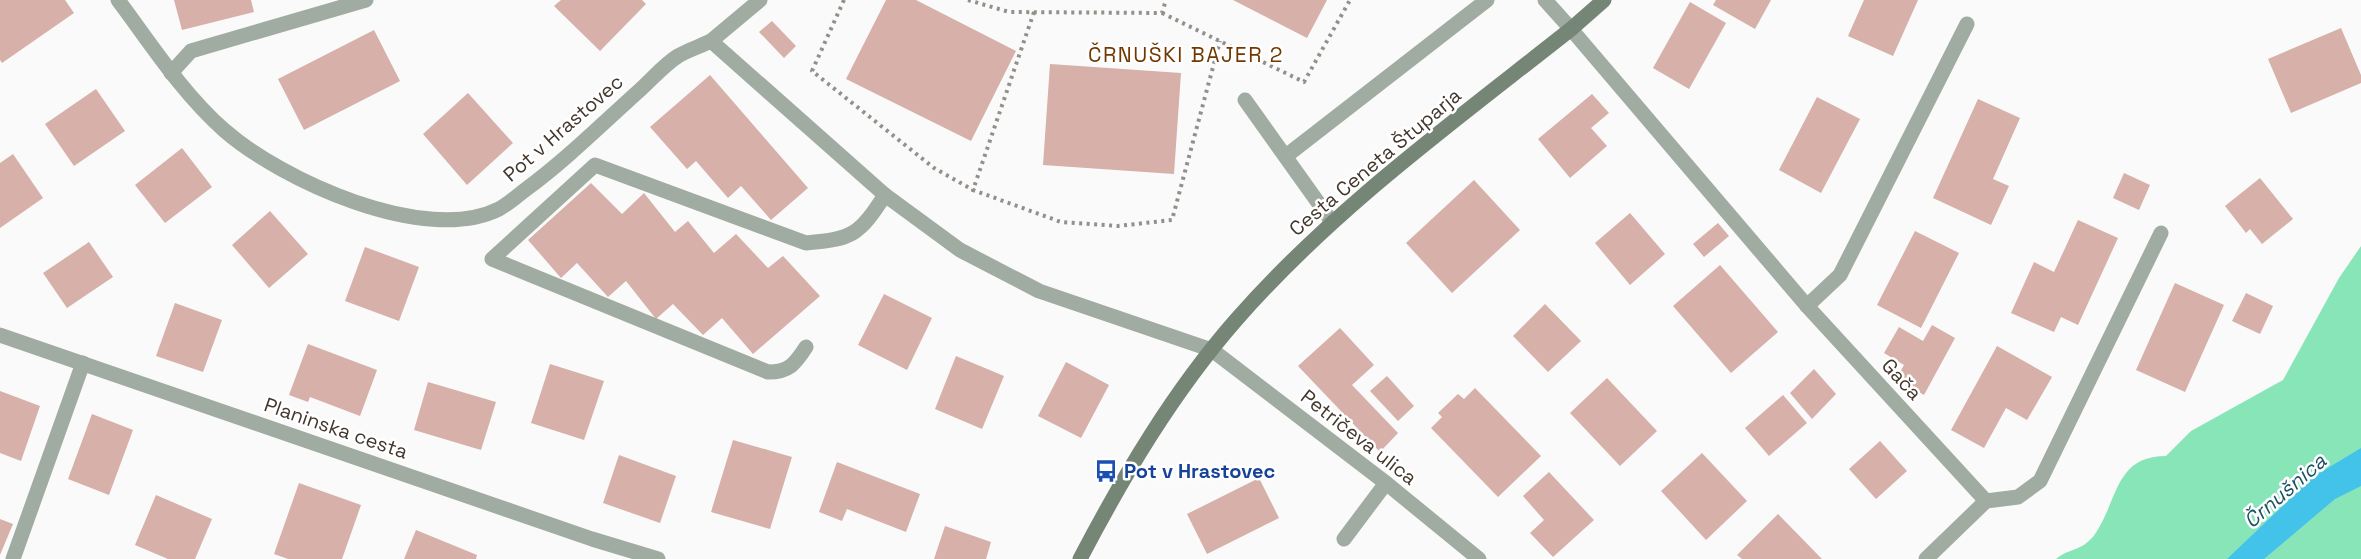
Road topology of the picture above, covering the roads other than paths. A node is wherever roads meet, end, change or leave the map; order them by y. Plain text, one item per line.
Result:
1 (118, 0) edge
2 (366, 0) edge
3 (760, 0) edge
4 (1487, 0) edge
5 (1545, 0) edge
6 (1604, 0) edge
7 (1967, 24) dead end
8 (1571, 29) junction
9 (711, 41) junction
10 (171, 73) junction
11 (1245, 100) dead end
12 (1286, 156) junction
13 (885, 195) junction
14 (1332, 222) junction
15 (2161, 233) dead end
16 (1807, 306) junction
17 (0, 335) edge
18 (806, 347) dead end
19 (1212, 350) junction
20 (83, 363) junction
21 (1386, 483) junction
22 (1986, 501) junction
23 (1344, 539) dead end
24 (13, 559) edge
25 (658, 559) edge
26 (1080, 559) edge
27 (1479, 559) edge
28 (1926, 559) edge

1 - 10 street, Pot v Hrastovec
2 - 10 street
3 - 9 street, Pot v Hrastovec
4 - 12 street
5 - 8 street, Gača
6 - 8 street, Cesta Ceneta Štuparja
7 - 16 street
8 - 14 street, Cesta Ceneta Štuparja
8 - 16 street, Gača
9 - 10 street, Pot v Hrastovec
9 - 13 street
11 - 12 street
12 - 14 street
13 - 18 street
13 - 19 street
14 - 19 street, Cesta Ceneta Štuparja
15 - 22 street
16 - 22 street, Gača
17 - 20 street, Planinska cesta
19 - 21 street, Petričeva ulica
19 - 26 street, Cesta Ceneta Štuparja
20 - 24 street
20 - 25 street, Planinska cesta
21 - 23 street
21 - 27 street, Petričeva ulica
22 - 28 street

